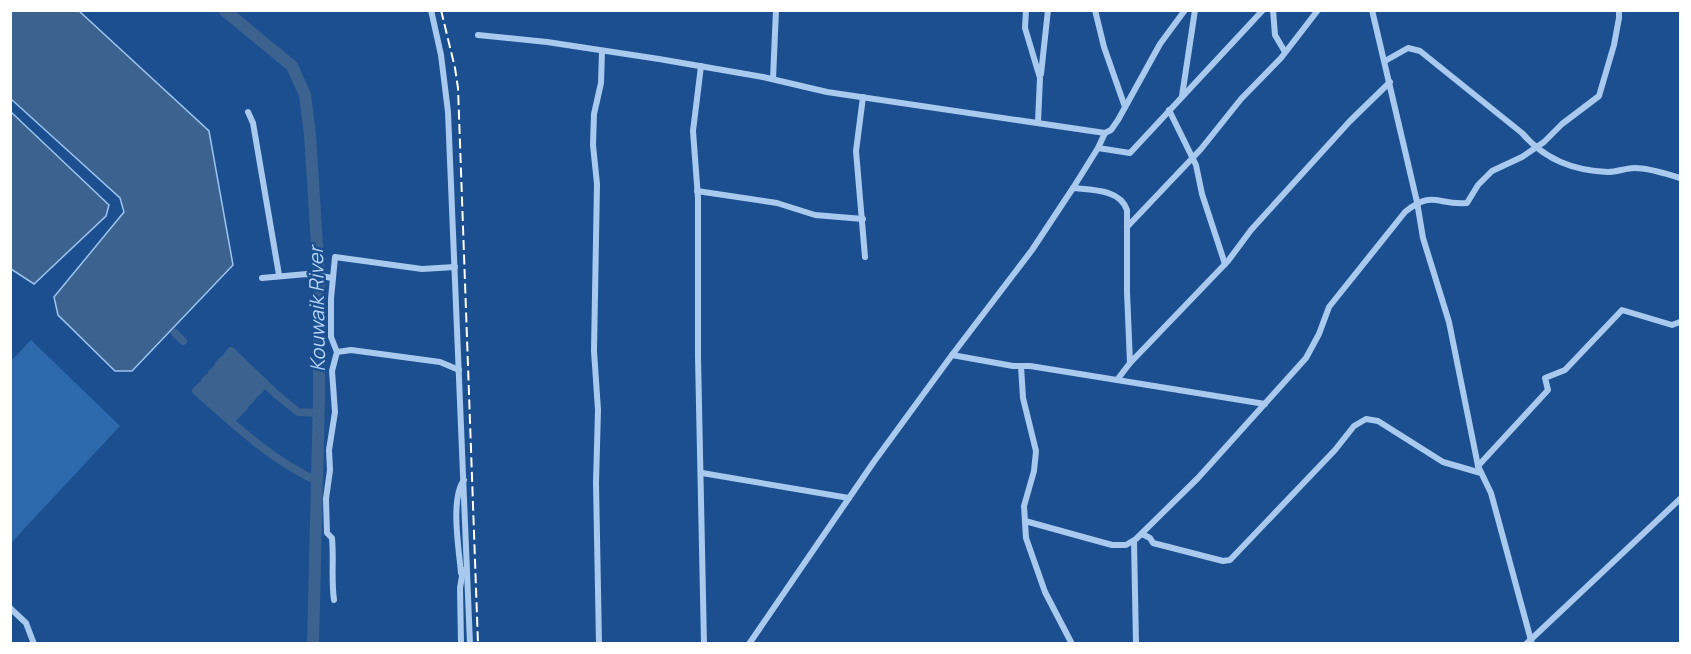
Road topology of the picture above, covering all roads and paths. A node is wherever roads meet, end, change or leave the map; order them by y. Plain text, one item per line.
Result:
1 (431, 10) edge
2 (776, 10) edge
3 (1026, 10) edge
4 (1048, 10) edge
5 (1095, 10) edge
6 (1185, 10) edge
7 (1196, 10) edge
8 (1263, 10) edge
9 (1273, 10) edge
10 (1318, 10) edge
11 (1372, 10) edge
12 (1618, 10) edge
13 (478, 35) dead end
14 (603, 51) junction
15 (1285, 52) junction
16 (1385, 61) junction
17 (701, 66) junction
18 (1040, 78) junction
19 (773, 79) junction
20 (1390, 82) junction
21 (863, 97) junction
22 (1182, 97) junction
23 (1125, 107) junction
24 (1169, 110) junction
25 (248, 112) dead end
26 (1038, 122) junction
27 (1105, 133) junction
28 (1098, 148) junction
29 (1535, 148) junction
30 (1192, 158) junction
31 (1680, 178) edge
32 (1073, 188) junction
33 (697, 190) junction
34 (1417, 202) junction
35 (863, 219) junction
36 (1127, 227) junction
37 (865, 257) dead end
38 (1225, 264) junction
39 (455, 267) junction
40 (279, 275) junction
41 (262, 278) dead end
42 (333, 278) junction
43 (1680, 322) edge
44 (337, 352) junction
45 (952, 355) junction
46 (1130, 363) junction
47 (1021, 366) junction
48 (459, 370) junction
49 (1117, 380) junction
50 (1265, 404) junction
51 (1478, 466) junction
52 (702, 473) junction
53 (1482, 473) junction
54 (464, 480) junction
55 (849, 498) junction
56 (1680, 499) edge
57 (1025, 521) junction
58 (1142, 534) junction
59 (1134, 541) junction
60 (467, 563) junction
61 (461, 573) junction
62 (334, 600) dead end
63 (10, 608) edge
64 (1530, 642) edge
65 (34, 644) edge
66 (461, 644) edge
67 (470, 644) edge
68 (599, 644) edge
69 (704, 644) edge
70 (749, 644) edge
71 (1072, 644) edge
72 (1136, 644) edge

1 - 39 street
2 - 19 street
3 - 18 street
4 - 18 street
5 - 23 street
6 - 23 street
7 - 22 street
8 - 22 street
9 - 15 street
10 - 15 street
11 - 16 street
12 - 29 street
13 - 14 street
14 - 17 street
14 - 68 street
15 - 30 street
16 - 20 street
16 - 29 street
17 - 19 street
17 - 33 street
18 - 26 street
19 - 21 street
20 - 34 street
20 - 38 street
21 - 26 street
21 - 35 street
22 - 24 street
23 - 27 street
24 - 28 street
24 - 30 street
25 - 40 street
26 - 27 street
27 - 28 street
28 - 32 street
29 - 31 street
29 - 34 street
30 - 36 street
30 - 38 street
32 - 36 street
32 - 45 street
33 - 35 street
33 - 52 street
34 - 50 street
34 - 51 street
35 - 37 street
36 - 46 street
38 - 46 street
39 - 42 street
39 - 48 street
40 - 41 street
40 - 42 street
42 - 44 street
43 - 51 street
44 - 48 street
44 - 62 street
45 - 47 street
45 - 55 street
46 - 49 street
47 - 49 street
47 - 57 street
48 - 54 street
49 - 50 street
50 - 58 street
51 - 53 street
52 - 55 street
52 - 69 street
53 - 58 street
53 - 64 street
54 - 60 street
54 - 61 street
55 - 70 street
56 - 64 street
57 - 59 street
57 - 71 street
58 - 59 street
59 - 72 street
60 - 61 street
60 - 67 street
61 - 66 street
63 - 65 street

